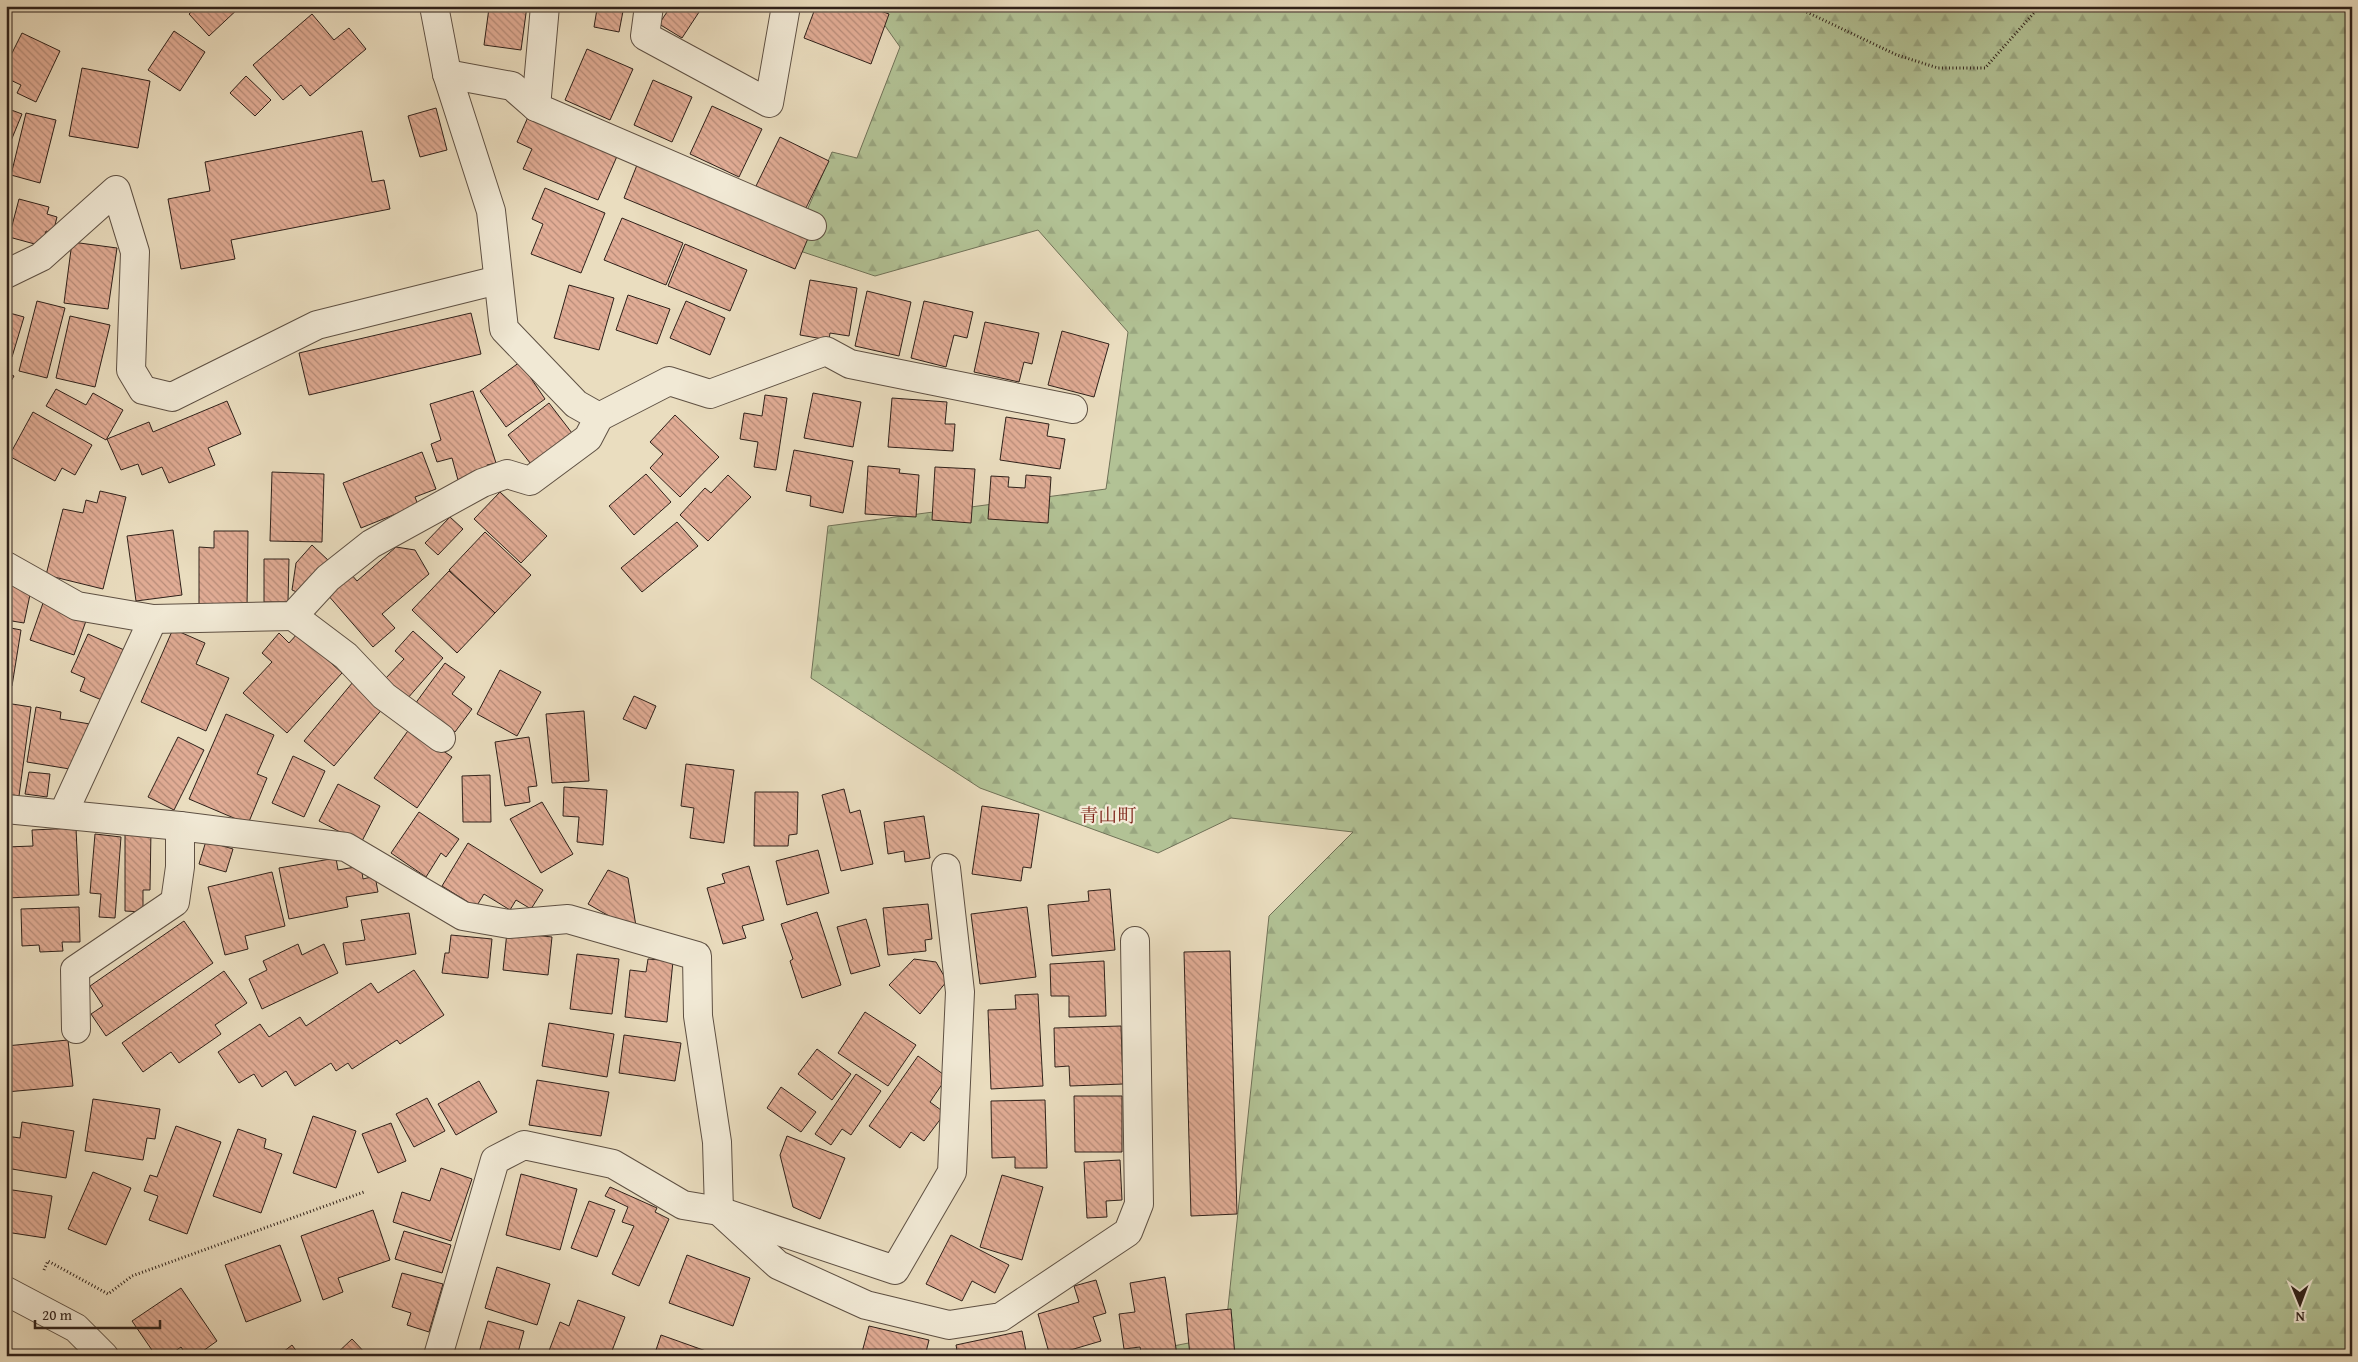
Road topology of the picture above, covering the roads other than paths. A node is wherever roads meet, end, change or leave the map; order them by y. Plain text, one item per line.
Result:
1 (434, 6) edge
2 (545, 6) edge
3 (649, 6) edge
4 (786, 6) edge
5 (447, 74) junction
6 (536, 107) junction
7 (812, 226) dead end
8 (6, 274) edge
9 (498, 280) junction
10 (1073, 409) dead end
11 (600, 417) junction
12 (6, 566) edge
13 (293, 616) junction
14 (153, 619) junction
15 (441, 738) dead end
16 (6, 809) edge
17 (63, 814) junction
18 (180, 826) junction
19 (946, 868) dead end
20 (1135, 941) dead end
21 (76, 1029) dead end
22 (719, 1211) junction
23 (17, 1297) edge
24 (104, 1356) edge
25 (438, 1356) edge

1 - 5 street
2 - 6 street
3 - 4 street
5 - 6 street
5 - 9 street
6 - 7 street
8 - 9 street
9 - 11 street
10 - 11 street
11 - 13 street
12 - 14 street
13 - 14 street
13 - 15 street
14 - 17 street
16 - 17 street
17 - 18 street
18 - 21 street
18 - 22 street
19 - 22 street
20 - 22 street
22 - 25 street
23 - 24 street

